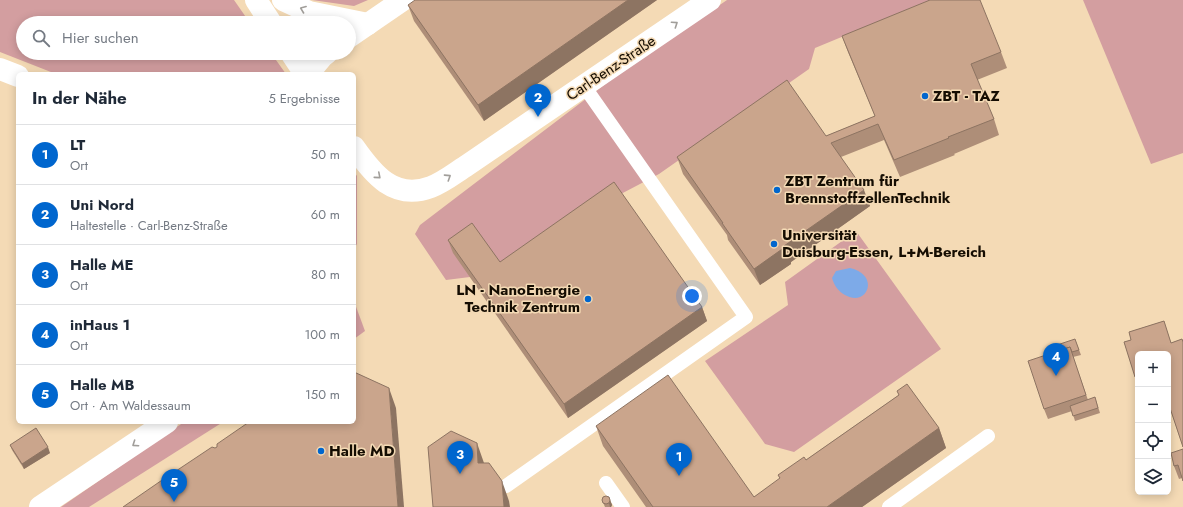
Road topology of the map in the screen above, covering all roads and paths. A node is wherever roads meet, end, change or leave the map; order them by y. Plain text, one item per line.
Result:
1 (256, 0) edge
2 (283, 0) edge
3 (403, 0) edge
4 (710, 0) edge
5 (266, 16) edge
6 (329, 16) edge
7 (356, 22) edge
8 (368, 24) junction
9 (356, 32) edge
10 (296, 60) edge
11 (320, 60) edge
12 (0, 69) edge
13 (304, 72) edge
14 (310, 72) edge
15 (16, 75) edge
16 (584, 86) junction
17 (356, 150) edge
18 (164, 424) edge
19 (988, 436) dead end
20 (606, 483) dead end
21 (506, 486) dead end
22 (40, 507) edge
23 (623, 507) edge
24 (889, 507) edge

1 - 5 street
6 -> 2 street
3 - 8 street
16 -> 4 street, Carl-Benz-Straße
8 -> 7 street
8 - 9 street
10 - 13 street
11 - 14 street
12 - 15 street
17 -> 16 street, Carl-Benz-Straße
16 - 21 lane
18 -> 22 street
19 - 24 lane
20 - 23 lane

